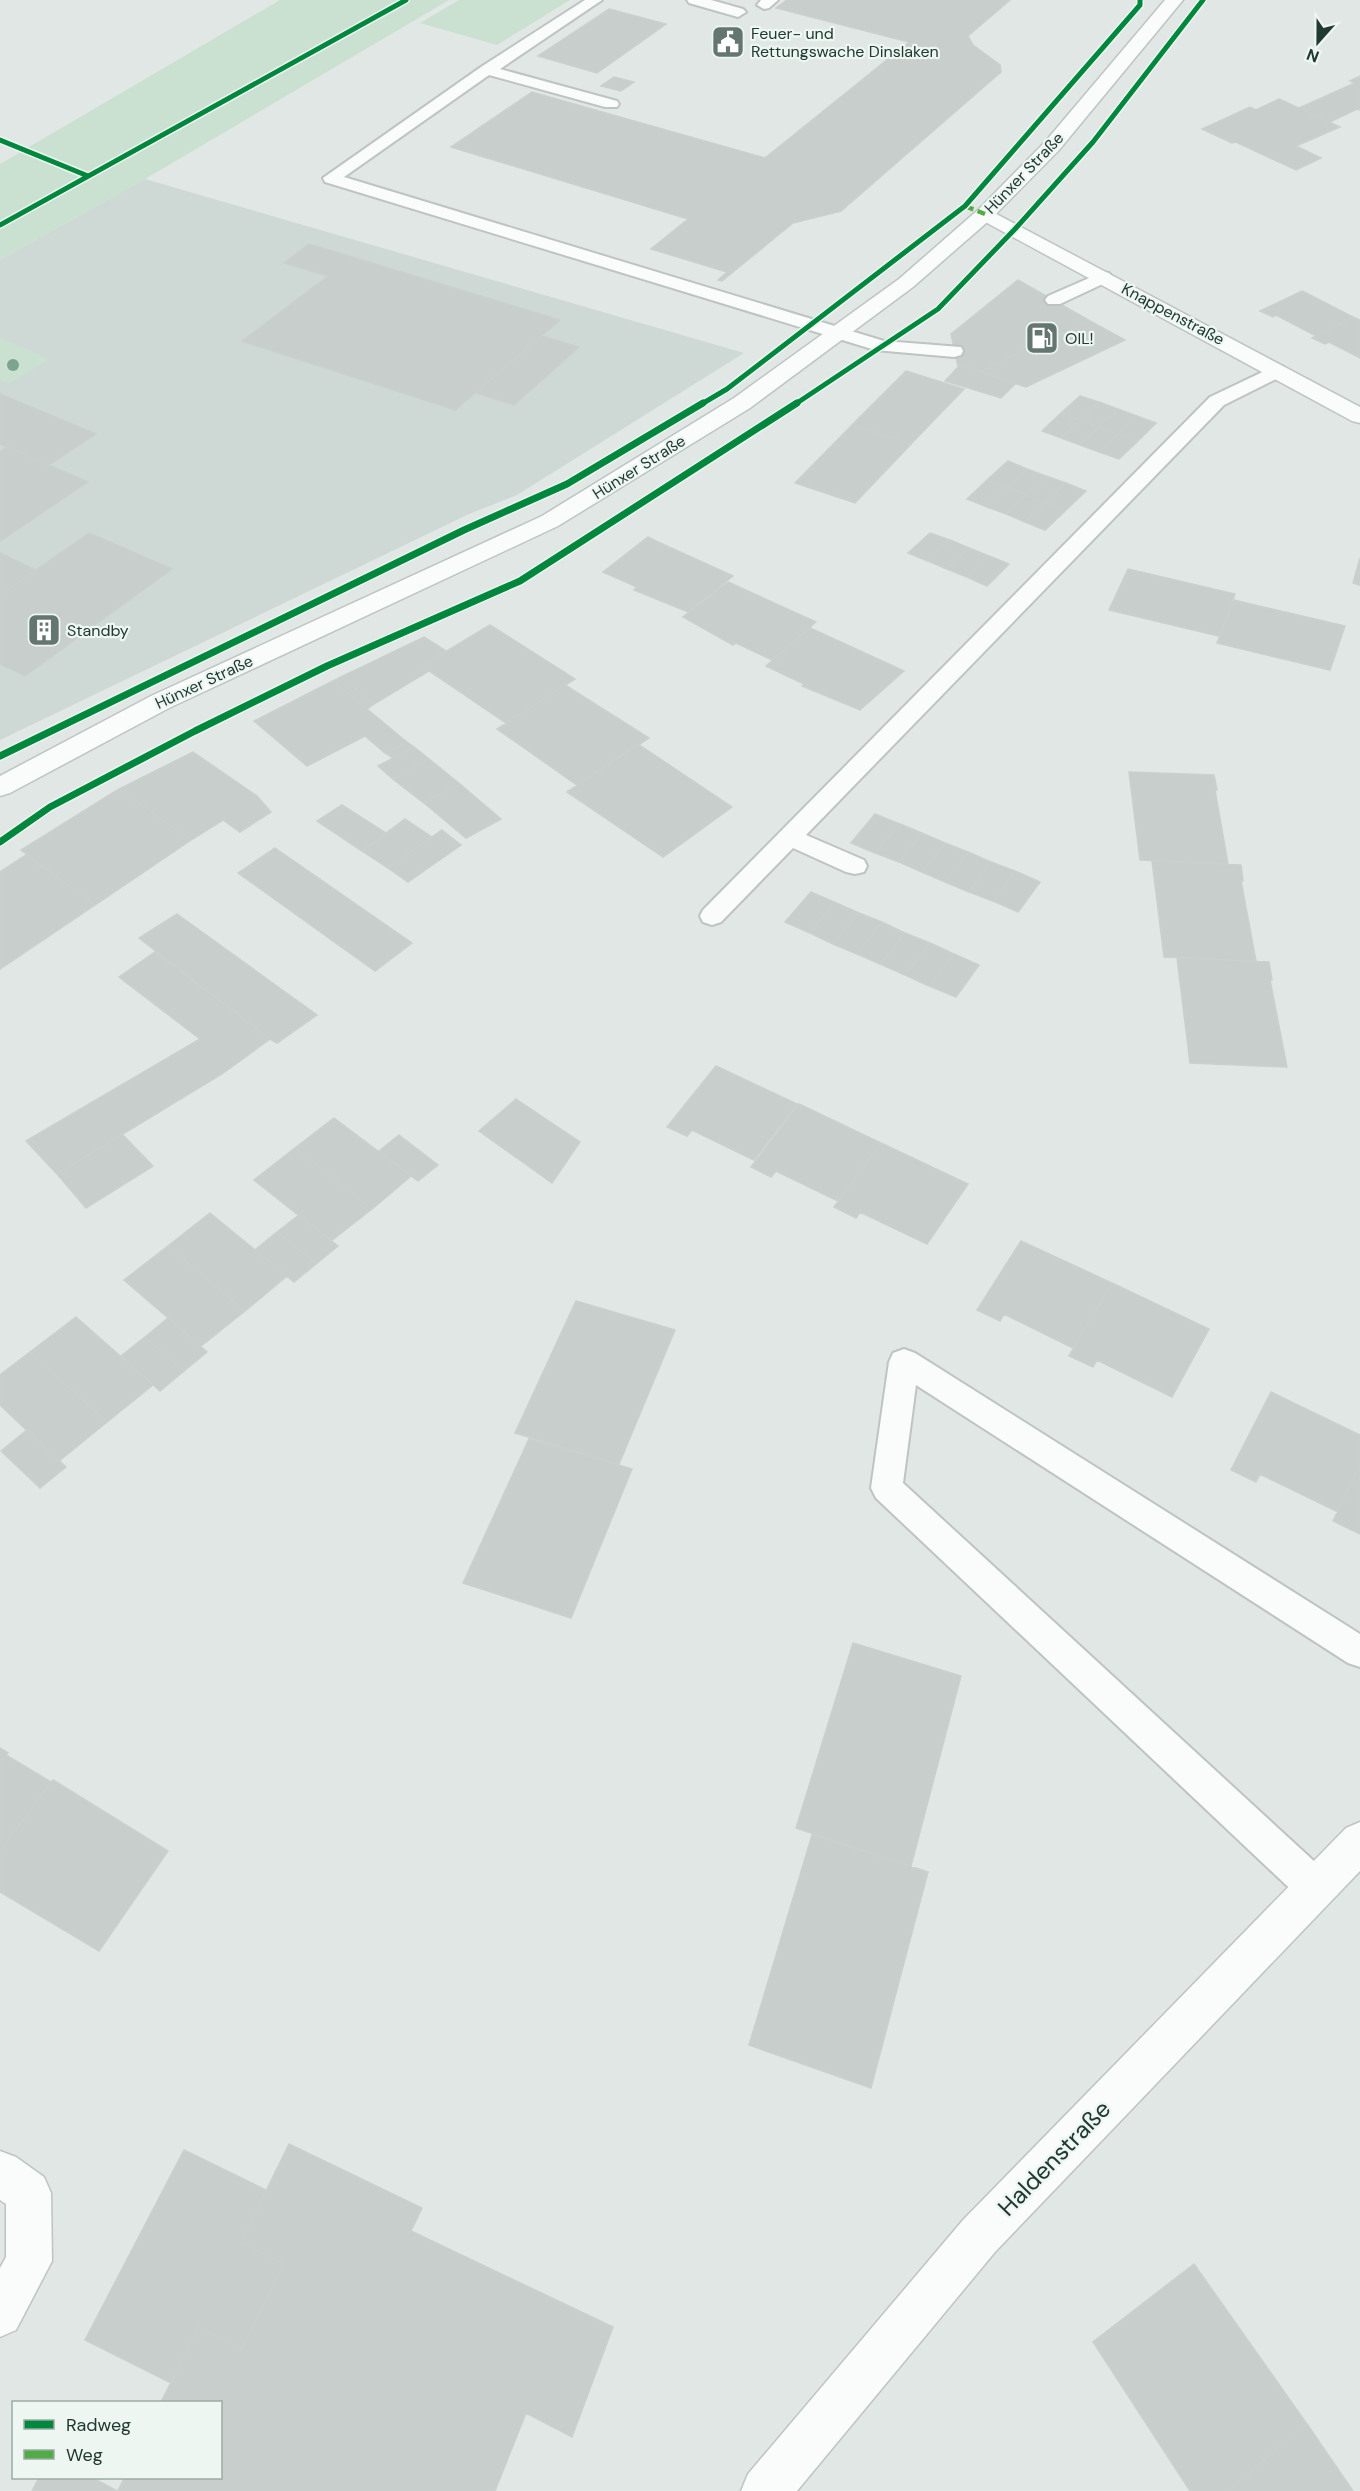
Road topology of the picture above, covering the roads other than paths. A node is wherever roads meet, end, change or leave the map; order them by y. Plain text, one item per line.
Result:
1 (595, 0) edge
2 (694, 0) edge
3 (1174, 0) edge
4 (738, 12) dead end
5 (487, 70) junction
6 (611, 104) dead end
7 (985, 214) junction
8 (1103, 277) junction
9 (1054, 300) dead end
10 (838, 332) junction
11 (954, 351) dead end
12 (1277, 371) junction
13 (1360, 416) edge
14 (0, 787) edge
15 (790, 837) junction
16 (855, 866) dead end
17 (712, 916) dead end
18 (1360, 1652) edge
19 (1360, 1842) edge
20 (1315, 1887) junction
21 (0, 2173) edge
22 (0, 2314) edge
23 (765, 2491) edge

1 - 5 lane
2 - 4 lane
3 - 7 main road, Hünxer Straße
5 - 6 lane
5 - 10 lane
7 - 8 main road, Knappenstraße
7 - 10 main road, Hünxer Straße
8 - 9 lane
8 - 12 main road, Knappenstraße
10 - 11 lane
10 - 14 main road, Hünxer Straße
12 - 13 main road, Knappenstraße
12 - 15 lane
15 - 16 lane
15 - 17 lane
18 - 20 lane
19 - 20 main road, Haldenstraße
20 - 23 main road, Haldenstraße
21 - 22 main road

